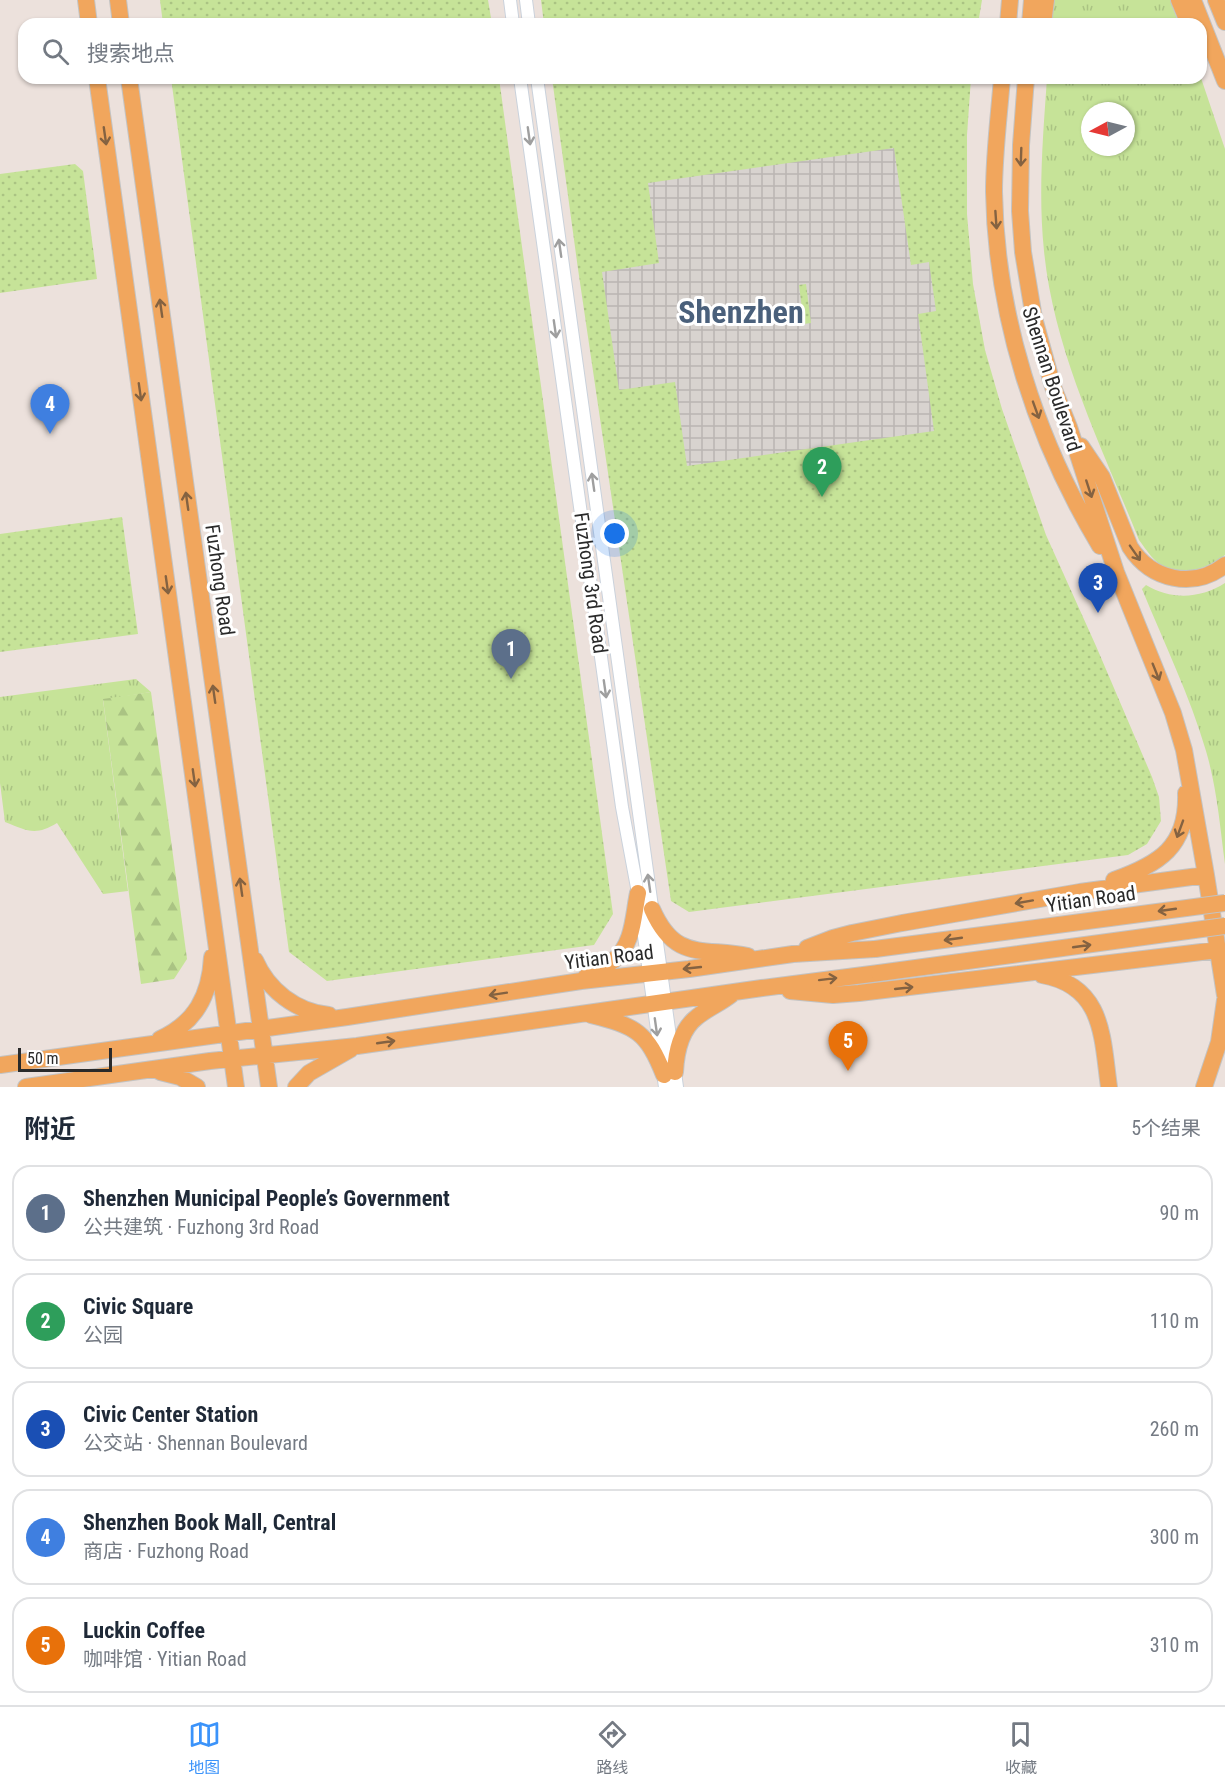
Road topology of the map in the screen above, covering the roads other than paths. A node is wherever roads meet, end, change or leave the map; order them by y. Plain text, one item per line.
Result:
1 (86, 0) edge
2 (118, 0) edge
3 (510, 0) edge
4 (526, 0) edge
5 (1010, 0) edge
6 (1032, 0) edge
7 (1046, 0) edge
8 (1179, 0) edge
9 (1193, 0) edge
10 (1216, 0) edge
11 (88, 18) edge
12 (120, 18) edge
13 (512, 18) edge
14 (529, 18) edge
15 (1008, 18) edge
16 (1030, 18) edge
17 (1044, 18) edge
18 (1186, 18) edge
19 (1200, 18) edge
20 (1225, 22) edge
21 (1207, 35) edge
22 (1207, 54) edge
23 (1224, 78) edge
24 (98, 84) edge
25 (130, 84) edge
26 (521, 84) edge
27 (538, 84) edge
28 (1002, 84) edge
29 (1026, 84) edge
30 (1032, 84) edge
31 (1023, 118) junction
32 (1069, 428) junction
33 (1225, 565) edge
34 (1116, 572) junction
35 (1184, 750) junction
36 (1206, 875) junction
37 (1080, 892) junction
38 (638, 893) junction
39 (1225, 903) edge
40 (652, 909) junction
41 (213, 915) junction
42 (1225, 926) edge
43 (249, 945) junction
44 (1218, 950) junction
45 (793, 954) junction
46 (764, 959) junction
47 (655, 973) junction
48 (1029, 974) junction
49 (581, 981) junction
50 (762, 988) junction
51 (734, 993) junction
52 (1225, 995) edge
53 (1225, 1000) edge
54 (659, 1003) junction
55 (584, 1013) junction
56 (347, 1017) junction
57 (261, 1029) junction
58 (229, 1033) junction
59 (142, 1045) junction
60 (357, 1046) junction
61 (265, 1055) junction
62 (233, 1059) junction
63 (0, 1065) edge
64 (144, 1071) junction
65 (670, 1080) edge
66 (26, 1087) edge
67 (197, 1087) edge
68 (236, 1087) edge
69 (269, 1087) edge
70 (296, 1087) edge
71 (1109, 1087) edge
72 (1204, 1087) edge

1 - 11 main road
2 - 12 main road
3 - 13 street
4 - 14 street
5 - 15 main road
6 - 16 main road
7 - 17 main road
8 - 18 main road
9 - 19 main road
10 - 20 main road
21 - 23 main road
22 - 23 main road
24 -> 41 main road
43 -> 25 main road, Fuzhong Road
26 -> 38 street, Fuzhong 3rd Road
40 -> 27 street, Fuzhong 3rd Road
28 -> 34 main road, Shennan Boulevard
29 - 31 main road, Shennan Boulevard
30 - 31 main road
31 -> 32 main road, Shennan Boulevard
32 -> 33 main road
32 -> 34 main road, Shennan Boulevard
34 -> 35 main road, Shennan Boulevard
35 - 36 main road, Shennan Boulevard
35 -> 37 main road
36 - 37 main road
36 - 44 main road, Shennan Boulevard
37 -> 45 main road
38 - 47 street, Fuzhong 3rd Road
38 - 49 main road
39 -> 45 main road, Yitian Road, bridge
40 - 46 main road
40 - 47 street, Fuzhong 3rd Road
41 - 58 main road
41 - 59 main road
50 -> 42 main road, bridge
43 - 56 main road
43 - 57 main road, Fuzhong Road
44 - 48 main road
44 - 52 main road, Shennan Boulevard
45 - 46 main road, Yitian Road
46 -> 47 main road, Yitian Road
47 - 49 main road, Yitian Road
47 - 54 street, Fuzhong 3rd Road
50 -> 48 main road
48 - 71 main road
49 -> 56 main road, Yitian Road
50 - 51 main road
51 - 54 main road
51 - 65 main road
53 - 72 main road
54 - 55 main road
54 - 65 street, Fuzhong 3rd Road
60 -> 55 main road
55 - 65 main road
56 - 57 main road, Yitian Road
57 - 58 main road, Yitian Road
57 - 61 main road, Fuzhong Road
58 - 59 main road, Yitian Road
58 - 62 main road
59 - 63 main road, Yitian Road
60 - 61 main road
60 - 70 main road
61 - 62 main road
61 - 69 main road, Fuzhong Road
62 - 64 main road
62 - 68 main road
64 - 66 main road
64 - 67 main road

